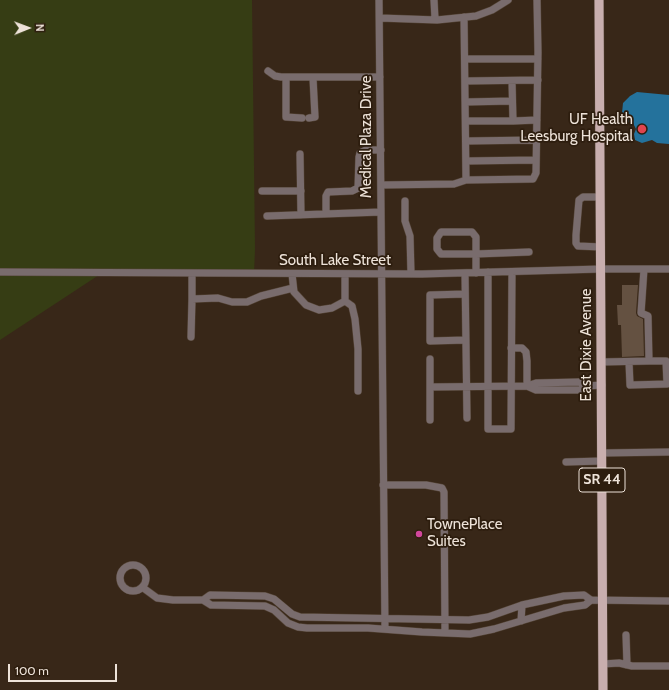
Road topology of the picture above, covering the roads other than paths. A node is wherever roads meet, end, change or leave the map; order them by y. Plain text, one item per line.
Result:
1 (380, 0) edge
2 (434, 0) edge
3 (508, 0) edge
4 (537, 0) edge
5 (599, 0) edge
6 (464, 17) junction
7 (380, 18) junction
8 (435, 19) junction
9 (465, 59) junction
10 (538, 59) junction
11 (268, 71) dead end
12 (380, 77) junction
13 (286, 78) junction
14 (313, 78) junction
15 (538, 80) junction
16 (465, 81) junction
17 (512, 81) junction
18 (512, 101) junction
19 (465, 102) junction
20 (537, 120) junction
21 (513, 121) junction
22 (466, 122) junction
23 (536, 140) junction
24 (466, 141) junction
25 (381, 150) junction
26 (300, 154) dead end
27 (536, 160) junction
28 (466, 161) junction
29 (466, 180) junction
30 (381, 185) junction
31 (262, 191) dead end
32 (301, 191) junction
33 (600, 197) junction
34 (405, 201) dead end
35 (381, 212) junction
36 (326, 214) junction
37 (301, 215) junction
38 (267, 216) dead end
39 (601, 247) junction
40 (529, 252) dead end
41 (476, 254) junction
42 (601, 269) junction
43 (644, 269) junction
44 (669, 269) edge
45 (0, 272) edge
46 (488, 272) junction
47 (512, 272) junction
48 (192, 273) junction
49 (465, 273) junction
50 (476, 273) junction
51 (292, 274) junction
52 (345, 274) junction
53 (381, 274) junction
54 (411, 274) junction
55 (293, 288) junction
56 (465, 294) junction
57 (192, 299) junction
58 (345, 301) junction
59 (191, 337) dead end
60 (466, 340) junction
61 (511, 348) junction
62 (430, 359) dead end
63 (649, 361) junction
64 (601, 362) junction
65 (629, 362) junction
66 (602, 385) junction
67 (466, 386) junction
68 (511, 386) junction
69 (527, 386) junction
70 (430, 387) junction
71 (488, 387) junction
72 (358, 391) dead end
73 (467, 418) dead end
74 (430, 420) dead end
75 (669, 452) edge
76 (602, 457) junction
77 (566, 462) dead end
78 (383, 485) junction
79 (142, 587) dead end
80 (248, 596) junction
81 (203, 600) junction
82 (591, 600) junction
83 (603, 600) junction
84 (669, 601) edge
85 (249, 605) junction
86 (522, 606) junction
87 (319, 618) junction
88 (385, 619) junction
89 (445, 620) junction
90 (521, 621) junction
91 (320, 628) junction
92 (385, 629) junction
93 (445, 633) junction
94 (626, 635) dead end
95 (603, 664) junction
96 (627, 665) junction
97 (669, 666) edge
98 (603, 690) edge

1 - 7 street, Medical Plaza Drive
2 - 8 street
3 - 6 street
4 - 10 street
5 - 33 main road, East Dixie Avenue / SR 44
6 - 8 street
6 - 9 street
7 - 8 street
7 - 12 street, Medical Plaza Drive
9 - 10 street
9 - 16 street
10 - 15 street
11 - 13 street
12 - 14 street
12 - 25 street, Medical Plaza Drive
13 - 14 street
13 - 14 street
15 - 17 street
15 - 20 street
16 - 17 street
16 - 19 street
17 - 18 street
18 - 19 street
18 - 21 street
19 - 22 street
20 - 21 street
20 - 23 street
21 - 22 street
22 - 24 street
23 - 24 street
23 - 27 street
24 - 28 street
25 - 30 street, Medical Plaza Drive
25 - 36 street
26 - 32 street
27 - 28 street
27 - 29 street
28 - 29 street
29 - 30 street
30 - 35 street, Medical Plaza Drive
31 - 32 street
32 - 37 street
33 - 39 main road, East Dixie Avenue / SR 44
33 - 39 street
34 - 54 street
35 - 36 street
35 - 53 street, Medical Plaza Drive
36 - 37 street
37 - 38 street
39 - 42 main road, East Dixie Avenue / SR 44
40 - 41 street
41 - 41 street
41 - 50 street
42 - 43 street, South Lake Street
42 - 47 street, South Lake Street
42 - 64 main road, East Dixie Avenue / SR 44
43 - 44 street, South Lake Street
43 - 63 street
45 - 48 street, South Lake Street
46 - 47 street, South Lake Street
46 - 50 street, South Lake Street
46 - 71 street
47 - 61 street
48 - 51 street, South Lake Street
48 - 57 street
49 - 50 street, South Lake Street
49 - 54 street, South Lake Street
49 - 56 street
51 - 52 street, South Lake Street
51 - 55 street
52 - 53 street, South Lake Street
52 - 58 street
53 - 54 street, South Lake Street
53 - 78 street, Medical Plaza Drive
55 - 57 street
55 - 58 street
56 - 60 street
56 - 60 street
57 - 59 street
58 - 72 street
60 - 67 street
61 - 68 street
61 - 69 street
62 - 70 street
63 - 65 street
63 - 65 street
64 - 65 street
64 - 66 main road, East Dixie Avenue / SR 44
66 - 69 street
66 - 76 main road, East Dixie Avenue / SR 44
67 - 70 street
67 - 71 street
67 - 73 street
68 - 69 street
68 - 71 street
68 - 71 street
70 - 74 street
75 - 76 street
76 - 77 street
76 - 83 main road, East Dixie Avenue / SR 44
78 - 88 street, Medical Plaza Drive
78 - 89 street
79 - 81 street
80 - 81 street
80 - 85 street
80 - 87 street
81 - 85 street
82 - 83 street
82 - 86 street
82 - 90 street
83 - 84 street
83 - 95 main road, East Dixie Avenue / SR 44
85 - 91 street
86 - 89 street
86 - 90 street
87 - 88 street
87 - 91 street
88 - 89 street
88 - 92 street, Medical Plaza Drive
89 - 93 street
90 - 93 street
91 - 92 street
92 - 93 street
94 - 96 street
95 - 96 street
95 - 98 main road, East Dixie Avenue / SR 44
96 - 97 street

